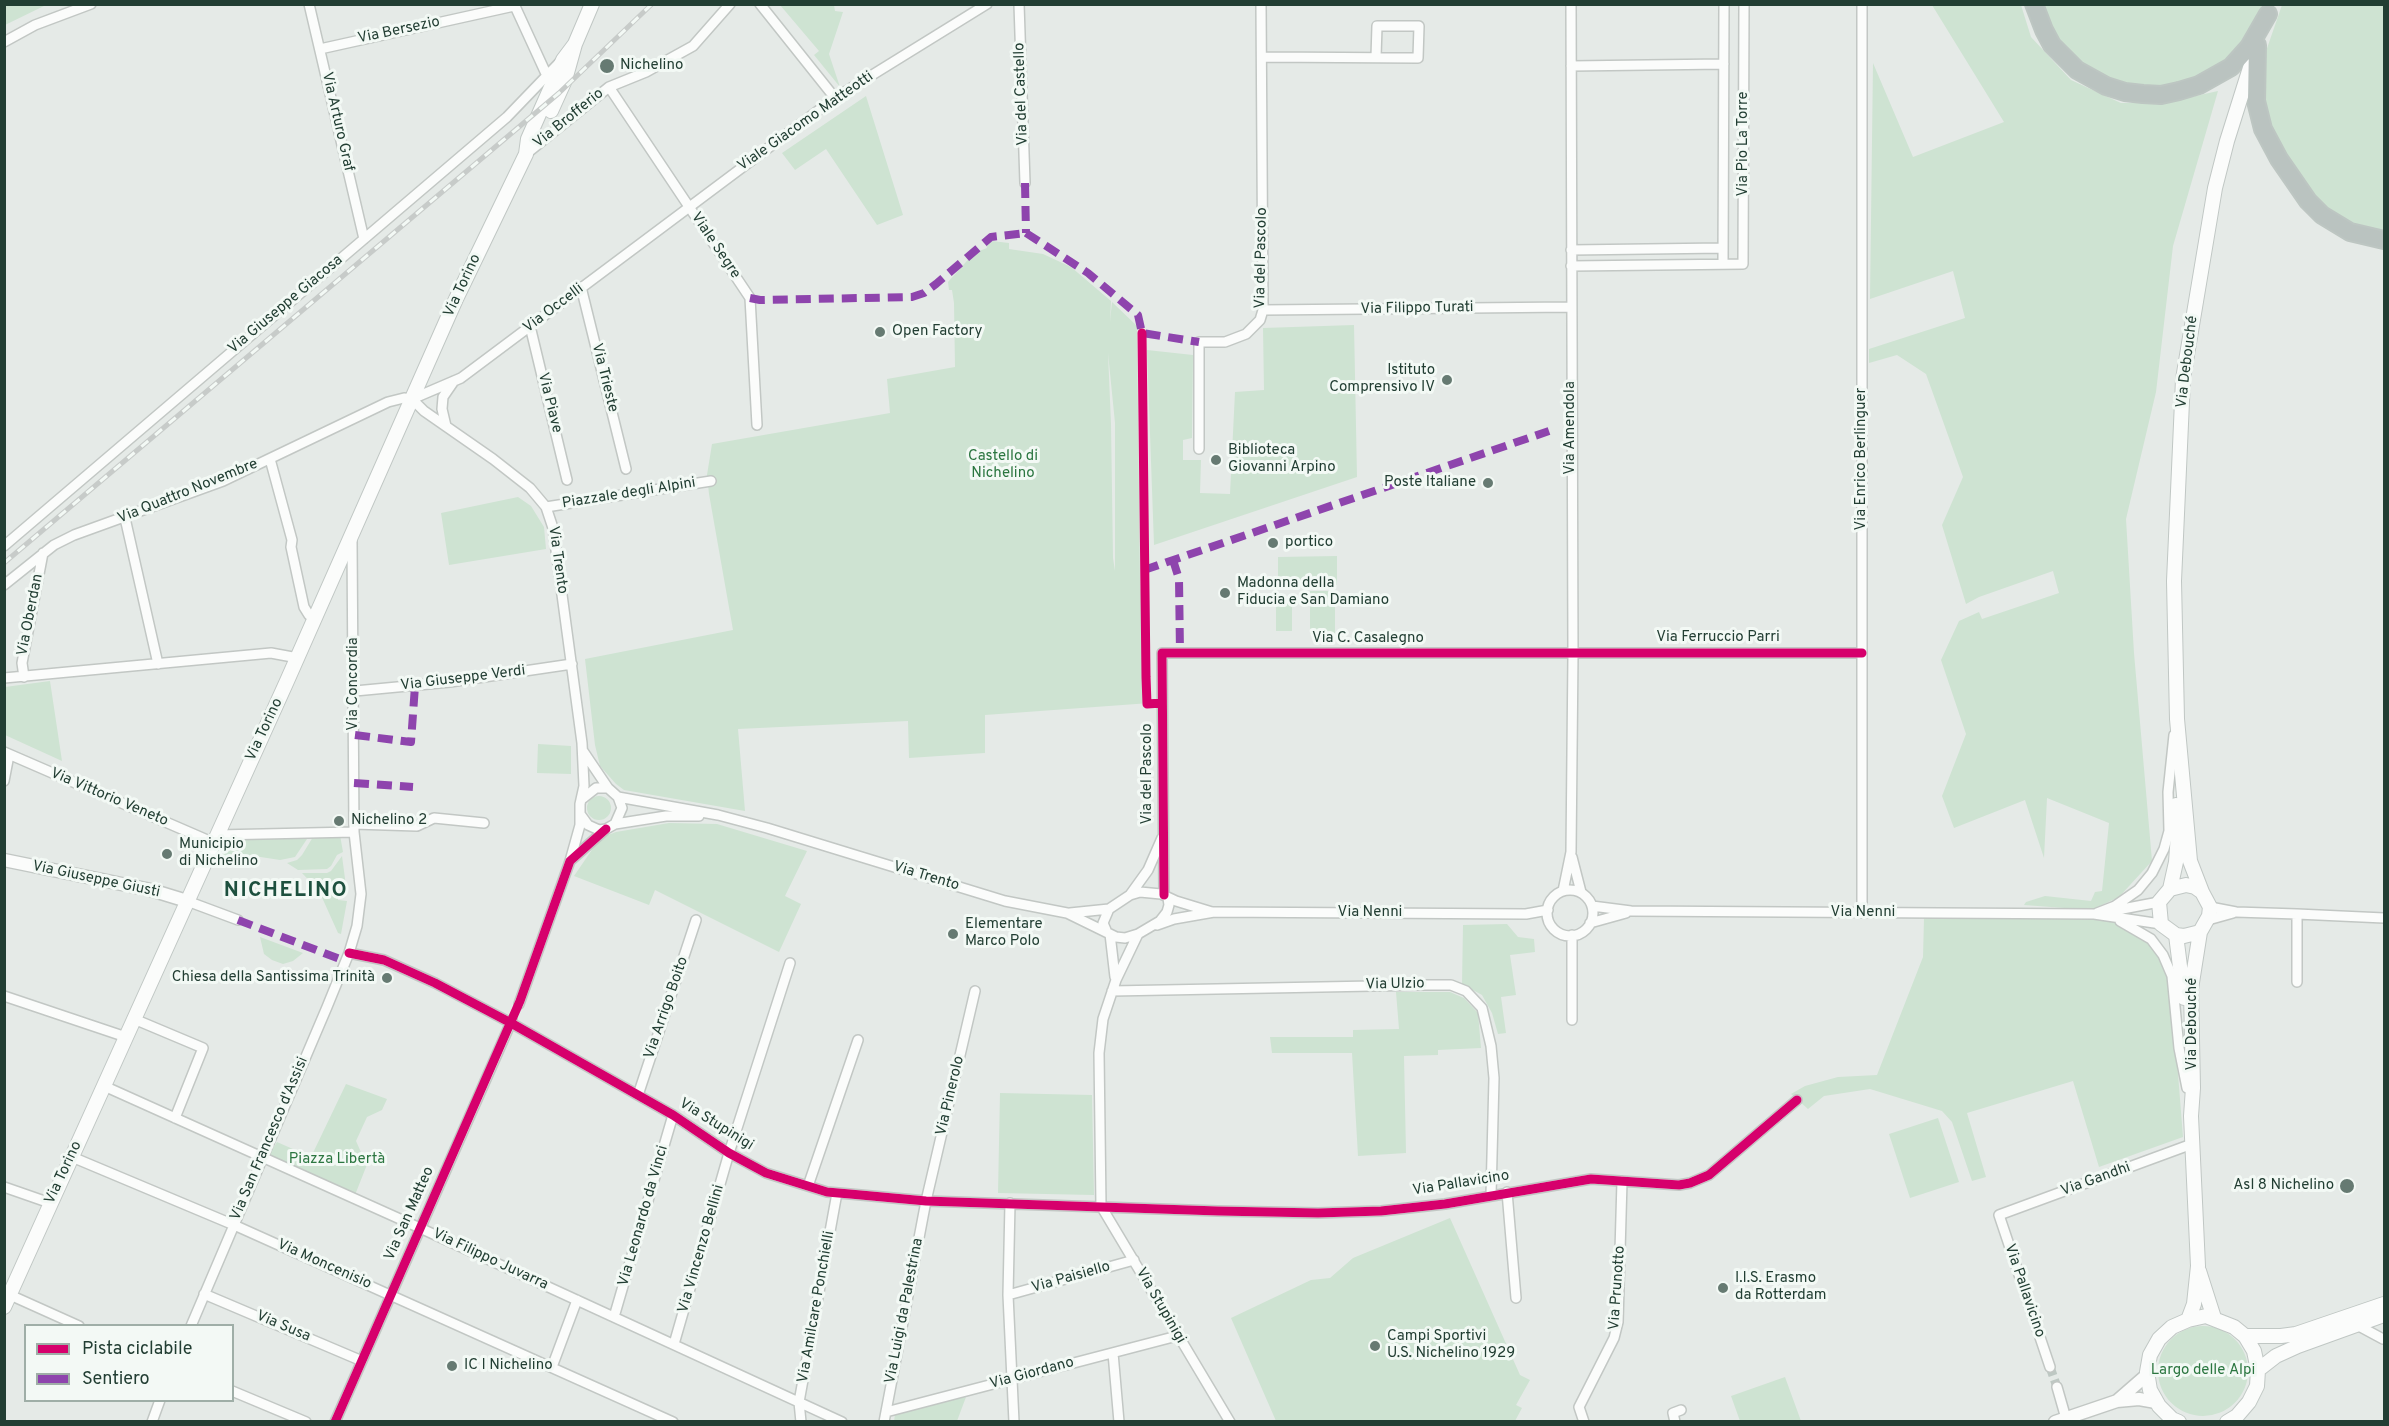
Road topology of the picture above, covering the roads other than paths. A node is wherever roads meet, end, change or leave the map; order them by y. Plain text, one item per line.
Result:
1 (91, 4) edge
2 (309, 4) edge
3 (592, 4) edge
4 (730, 4) edge
5 (760, 4) edge
6 (987, 4) edge
7 (1019, 4) edge
8 (1261, 4) edge
9 (1571, 4) edge
10 (1724, 4) edge
11 (1744, 4) edge
12 (1862, 4) edge
13 (2034, 4) edge
14 (514, 5) edge
15 (66, 9) edge
16 (2268, 14) joint
17 (4, 42) edge
18 (575, 44) junction
19 (2257, 45) junction
20 (320, 49) junction
21 (1262, 57) junction
22 (1376, 57) junction
23 (1724, 64) junction
24 (1571, 66) junction
25 (549, 80) junction
26 (609, 87) junction
27 (836, 98) junction
28 (526, 154) junction
29 (1025, 183) dead end
30 (689, 206) junction
31 (364, 239) junction
32 (2385, 240) edge
33 (1723, 248) junction
34 (1571, 250) junction
35 (1724, 264) junction
36 (1571, 266) junction
37 (581, 287) junction
38 (1571, 308) junction
39 (1263, 310) junction
40 (530, 326) junction
41 (454, 381) junction
42 (412, 399) junction
43 (757, 425) dead end
44 (446, 426) junction
45 (1199, 448) dead end
46 (270, 459) junction
47 (626, 469) dead end
48 (567, 480) dead end
49 (711, 480) dead end
50 (546, 507) junction
51 (125, 518) junction
52 (352, 536) junction
53 (4, 546) edge
54 (43, 554) junction
55 (333, 579) junction
56 (353, 581) junction
57 (4, 585) edge
58 (314, 618) junction
59 (1162, 653) joint
60 (1862, 653) junction
61 (1573, 654) junction
62 (298, 658) junction
63 (158, 664) junction
64 (572, 664) junction
65 (24, 677) junction
66 (4, 678) edge
67 (355, 691) junction
68 (2176, 724) junction
69 (583, 750) junction
70 (7, 754) edge
71 (4, 781) edge
72 (608, 788) junction
73 (618, 797) junction
74 (582, 799) junction
75 (580, 814) junction
76 (718, 815) junction
77 (484, 823) dead end
78 (615, 824) junction
79 (354, 828) junction
80 (606, 829) junction
81 (1163, 836) junction
82 (215, 839) junction
83 (1571, 852) junction
84 (4, 860) edge
85 (570, 861) junction
86 (2170, 889) junction
87 (1563, 891) junction
88 (1581, 892) junction
89 (2202, 892) junction
90 (1130, 895) junction
91 (1166, 896) junction
92 (187, 901) junction
93 (2159, 902) junction
94 (1592, 906) junction
95 (1109, 909) junction
96 (1631, 911) junction
97 (1214, 912) junction
98 (1067, 913) junction
99 (1862, 913) junction
100 (2209, 913) junction
101 (1548, 914) junction
102 (2094, 914) junction
103 (2296, 914) junction
104 (2385, 918) edge
105 (238, 920) dead end
106 (696, 920) dead end
107 (1590, 923) junction
108 (2162, 924) junction
109 (1152, 927) junction
110 (1108, 932) junction
111 (2200, 932) junction
112 (1138, 934) junction
113 (1572, 935) junction
114 (2176, 935) junction
115 (349, 953) junction
116 (790, 963) dead end
117 (1116, 980) junction
118 (2297, 982) dead end
119 (975, 991) dead end
120 (1112, 991) junction
121 (4, 996) edge
122 (519, 1004) dead end
123 (134, 1019) junction
124 (1572, 1020) dead end
125 (512, 1021) junction
126 (126, 1037) junction
127 (858, 1040) dead end
128 (104, 1086) junction
129 (2187, 1088) junction
130 (638, 1095) junction
131 (1797, 1100) dead end
132 (673, 1115) junction
133 (2191, 1116) junction
134 (175, 1118) junction
135 (2192, 1144) junction
136 (729, 1153) junction
137 (72, 1157) junction
138 (262, 1157) junction
139 (1622, 1181) junction
140 (808, 1186) junction
141 (4, 1187) edge
142 (1508, 1192) junction
143 (837, 1193) junction
144 (1491, 1195) junction
145 (926, 1201) junction
146 (50, 1203) junction
147 (1010, 1203) junction
148 (1101, 1206) junction
149 (1999, 1215) joint
150 (234, 1225) junction
151 (420, 1228) junction
152 (1134, 1260) junction
153 (2198, 1266) junction
154 (204, 1294) junction
155 (391, 1295) junction
156 (1008, 1296) junction
157 (1516, 1298) dead end
158 (577, 1300) junction
159 (7, 1301) edge
160 (2385, 1304) edge
161 (2385, 1315) edge
162 (615, 1317) junction
163 (2214, 1318) junction
164 (2188, 1320) junction
165 (73, 1324) edge
166 (192, 1324) edge
167 (2357, 1325) junction
168 (1177, 1336) junction
169 (2245, 1336) junction
170 (2384, 1338) edge
171 (674, 1344) junction
172 (1113, 1353) junction
173 (362, 1361) junction
174 (552, 1367) junction
175 (2050, 1367) tunnel mouth
176 (2258, 1370) junction
177 (2148, 1374) junction
178 (1011, 1379) junction
179 (2056, 1387) tunnel mouth
180 (234, 1392) edge
181 (2117, 1401) junction
182 (160, 1402) edge
183 (800, 1402) junction
184 (2156, 1402) junction
185 (1682, 1410) dead end
186 (885, 1417) edge
187 (2062, 1420) edge
188 (152, 1422) edge
189 (306, 1422) edge
190 (335, 1422) edge
191 (673, 1422) edge
192 (801, 1422) edge
193 (842, 1422) edge
194 (1014, 1422) edge
195 (1119, 1422) edge
196 (1230, 1422) edge
197 (1584, 1422) edge
198 (1675, 1422) edge
199 (2179, 1422) edge
200 (2227, 1422) edge

1 - 15 street
2 - 20 street, Via Arturo Graf
3 - 18 main road, Via Torino
4 - 26 street, Via Brofferio
5 - 27 street
6 - 27 street, Viale Giacomo Matteotti
7 - 29 street, Via del Castello
8 - 21 street, Via del Pascolo
9 - 24 street, Via Amendola
10 - 23 street, Via Pio La Torre
11 - 35 street, Via Pio La Torre
12 - 60 street, Via Enrico Berlinguer
13 - 16 highway
14 - 20 street, Via Bersezio
14 - 25 street
15 - 17 street
16 - 19 main road, Via Debouché
18 - 25 main road, Via Torino
18 - 28 main road, Via Torino
19 - 32 highway
19 - 68 main road, Via Debouché
20 - 31 street, Via Arturo Graf
21 - 22 street
21 - 39 street, Via del Pascolo
22 - 22 street
23 - 24 street
23 - 33 street, Via Pio La Torre
24 - 34 street, Via Amendola
25 - 28 main road, Via Torino
25 - 31 street, Via Giuseppe Giacosa
26 - 28 street, Via Brofferio
26 - 30 street, Viale Segre
27 - 30 street, Viale Giacomo Matteotti
28 - 42 main road, Via Torino
30 - 37 street, Via Occelli
30 - 43 street, Viale Segre
31 - 53 street, Via Giuseppe Giacosa
33 - 34 street
33 - 35 street, Via Pio La Torre
34 - 36 street, Via Amendola
35 - 36 street, Via Pio La Torre
36 - 38 street, Via Amendola
37 - 40 street, Via Occelli
37 - 47 street, Via Trieste
38 - 39 street, Via Filippo Turati
38 - 61 street, Via Amendola
39 - 45 street, Via del Pascolo
40 - 41 street, Via Occelli
40 - 48 street, Via Piave
41 - 42 street, Via Occelli
41 - 44 street
42 - 44 street, Via Trento
42 - 46 street, Via Quattro Novembre
42 - 52 main road, Via Torino
44 - 50 street, Via Trento
46 - 51 street, Via Quattro Novembre
46 - 58 street
49 - 50 street, Piazzale degli Alpini
50 - 64 street, Via Trento
51 - 54 street, Via Quattro Novembre
51 - 63 street
52 - 55 main road, Via Torino
52 - 56 street, Via Concordia
54 - 57 street, Via Quattro Novembre
54 - 65 street, Via Oberdan
55 - 56 street
55 - 58 main road, Via Torino
56 - 67 street, Via Concordia
58 - 62 main road, Via Torino
59 - 61 street, Via C. Casalegno
59 - 81 street, Via del Pascolo
60 - 61 street, Via Ferruccio Parri
60 - 99 street, Via Enrico Berlinguer
61 - 83 street, Via Amendola
62 - 63 street
62 - 82 main road, Via Torino
63 - 65 street
64 - 67 street, Via Giuseppe Verdi
64 - 69 street, Via Trento
65 - 66 street
67 - 79 street, Via Concordia
68 - 86 main road, Via Debouché
68 - 89 main road, Via Debouché
68 - 102 street, Via Nenni
69 - 72 street, Via Trento
69 - 74 street, Via Trento
70 - 71 street
70 - 82 street, Via Vittorio Veneto
72 - 73 street
72 - 74 street
73 - 76 street, Via Trento
73 - 78 street
74 - 75 street
75 - 80 street
75 - 85 street
76 - 78 street, Via Trento
76 - 98 street, Via Trento
77 - 79 street
78 - 80 street
79 - 82 street
79 - 115 street, Via Concordia
80 - 85 street
81 - 90 street, Via del Pascolo
81 - 91 street, Via del Pascolo
82 - 92 main road, Via Torino
83 - 87 street, Via Amendola
83 - 88 street, Via Amendola
84 - 92 street, Via Giuseppe Giusti
85 - 122 street
86 - 89 main road
86 - 93 main road, Via Debouché
87 - 88 street
87 - 101 street
88 - 94 street
89 - 100 main road, Via Debouché
90 - 91 street, Via Nenni
90 - 95 street
91 - 97 street, Via Nenni
91 - 109 street
92 - 105 street
92 - 123 main road, Via Torino
93 - 102 street, Via Nenni
93 - 108 main road
94 - 96 street, Via Nenni
94 - 107 street
95 - 98 street, Via Trento
95 - 110 street
96 - 99 street, Via Nenni
96 - 107 street, Via Nenni
97 - 101 street, Via Nenni
97 - 109 street, Via Nenni
98 - 110 street, Via Trento
99 - 102 street, Via Nenni
100 - 103 street
100 - 111 main road, Via Debouché
101 - 113 street
102 - 108 street, Via Nenni
102 - 129 street, Via Nenni
103 - 104 street
103 - 118 street
106 - 130 street, Via Arrigo Boito
107 - 113 street
108 - 114 main road
109 - 112 street, Via Nenni
110 - 112 street
110 - 117 street
111 - 114 main road
111 - 133 main road, Via Debouché
112 - 117 street
113 - 124 street
114 - 129 main road, Via Debouché
115 - 125 street, Via Stupinigi
115 - 138 street, Via San Francesco d'Assisi
116 - 136 street, Via Vincenzo Bellini
117 - 120 street
119 - 145 street, Via Pinerolo
120 - 144 street, Via Ulzio
120 - 148 street
121 - 126 street
123 - 126 main road, Via Torino
123 - 134 street
125 - 130 street, Via Stupinigi
125 - 151 street, Via San Matteo
126 - 128 main road, Via Torino
127 - 140 street
128 - 134 street, Via Filippo Juvarra
128 - 137 main road, Via Torino
129 - 133 main road, Via Debouché
130 - 132 street, Via Stupinigi
131 - 139 street, Via Pallavicino
132 - 136 street, Via Stupinigi
132 - 162 street, Via Leonardo da Vinci
133 - 135 main road, Via Debouché
134 - 138 street, Via Filippo Juvarra
135 - 149 street, Via Gandhi
135 - 153 main road, Via Debouché
136 - 140 street, Via Stupinigi
136 - 171 street, Via Vincenzo Bellini
137 - 146 main road, Via Torino
137 - 150 street, Via Moncenisio
138 - 150 street, Via San Francesco d'Assisi
138 - 151 street, Via Filippo Juvarra
139 - 142 street, Via Pallavicino
139 - 197 street, Via Prunotto
140 - 143 street, Via Stupinigi
141 - 146 street
142 - 144 street, Via Pallavicino
142 - 157 street
143 - 145 street, Via Stupinigi
143 - 183 street, Via Amilcare Ponchielli
144 - 148 street, Via Pallavicino
145 - 147 street, Via Stupinigi
145 - 186 street, Via Luigi da Palestrina
146 - 159 main road, Via Torino
147 - 148 street, Via Stupinigi
147 - 156 street
148 - 152 street, Via Stupinigi
149 - 175 street, Via Pallavicino
150 - 154 street, Via San Francesco d'Assisi
150 - 155 street, Via Moncenisio
151 - 155 street, Via San Matteo
151 - 158 street, Via Filippo Juvarra
152 - 156 street, Via Paisiello
152 - 168 street, Via Stupinigi
153 - 163 main road, Via Debouché
153 - 164 main road, Via Debouché
154 - 166 street, Via San Francesco d'Assisi
154 - 173 street, Via Susa
155 - 173 street, Via San Matteo
155 - 174 street, Via Moncenisio
156 - 178 street
158 - 162 street, Via Filippo Juvarra
158 - 174 street
159 - 165 street
160 - 169 main road
161 - 167 main road
162 - 171 street, Via Filippo Juvarra
163 - 164 main road
163 - 169 main road
164 - 177 main road
167 - 170 street
167 - 176 main road
168 - 172 street, Via Giordano
168 - 196 street, Via Stupinigi
169 - 176 main road
171 - 183 street, Via Filippo Juvarra
172 - 178 street, Via Giordano
172 - 195 street
173 - 190 street, Via San Matteo
174 - 191 street, Via Moncenisio
176 - 200 main road
177 - 181 street
177 - 184 main road
178 - 186 street, Via Giordano
178 - 194 street
179 - 187 street
180 - 189 street
181 - 184 street
181 - 187 street
182 - 188 street
183 - 192 street, Via Amilcare Ponchielli
183 - 193 street, Via Filippo Juvarra
184 - 199 main road
185 - 198 street

